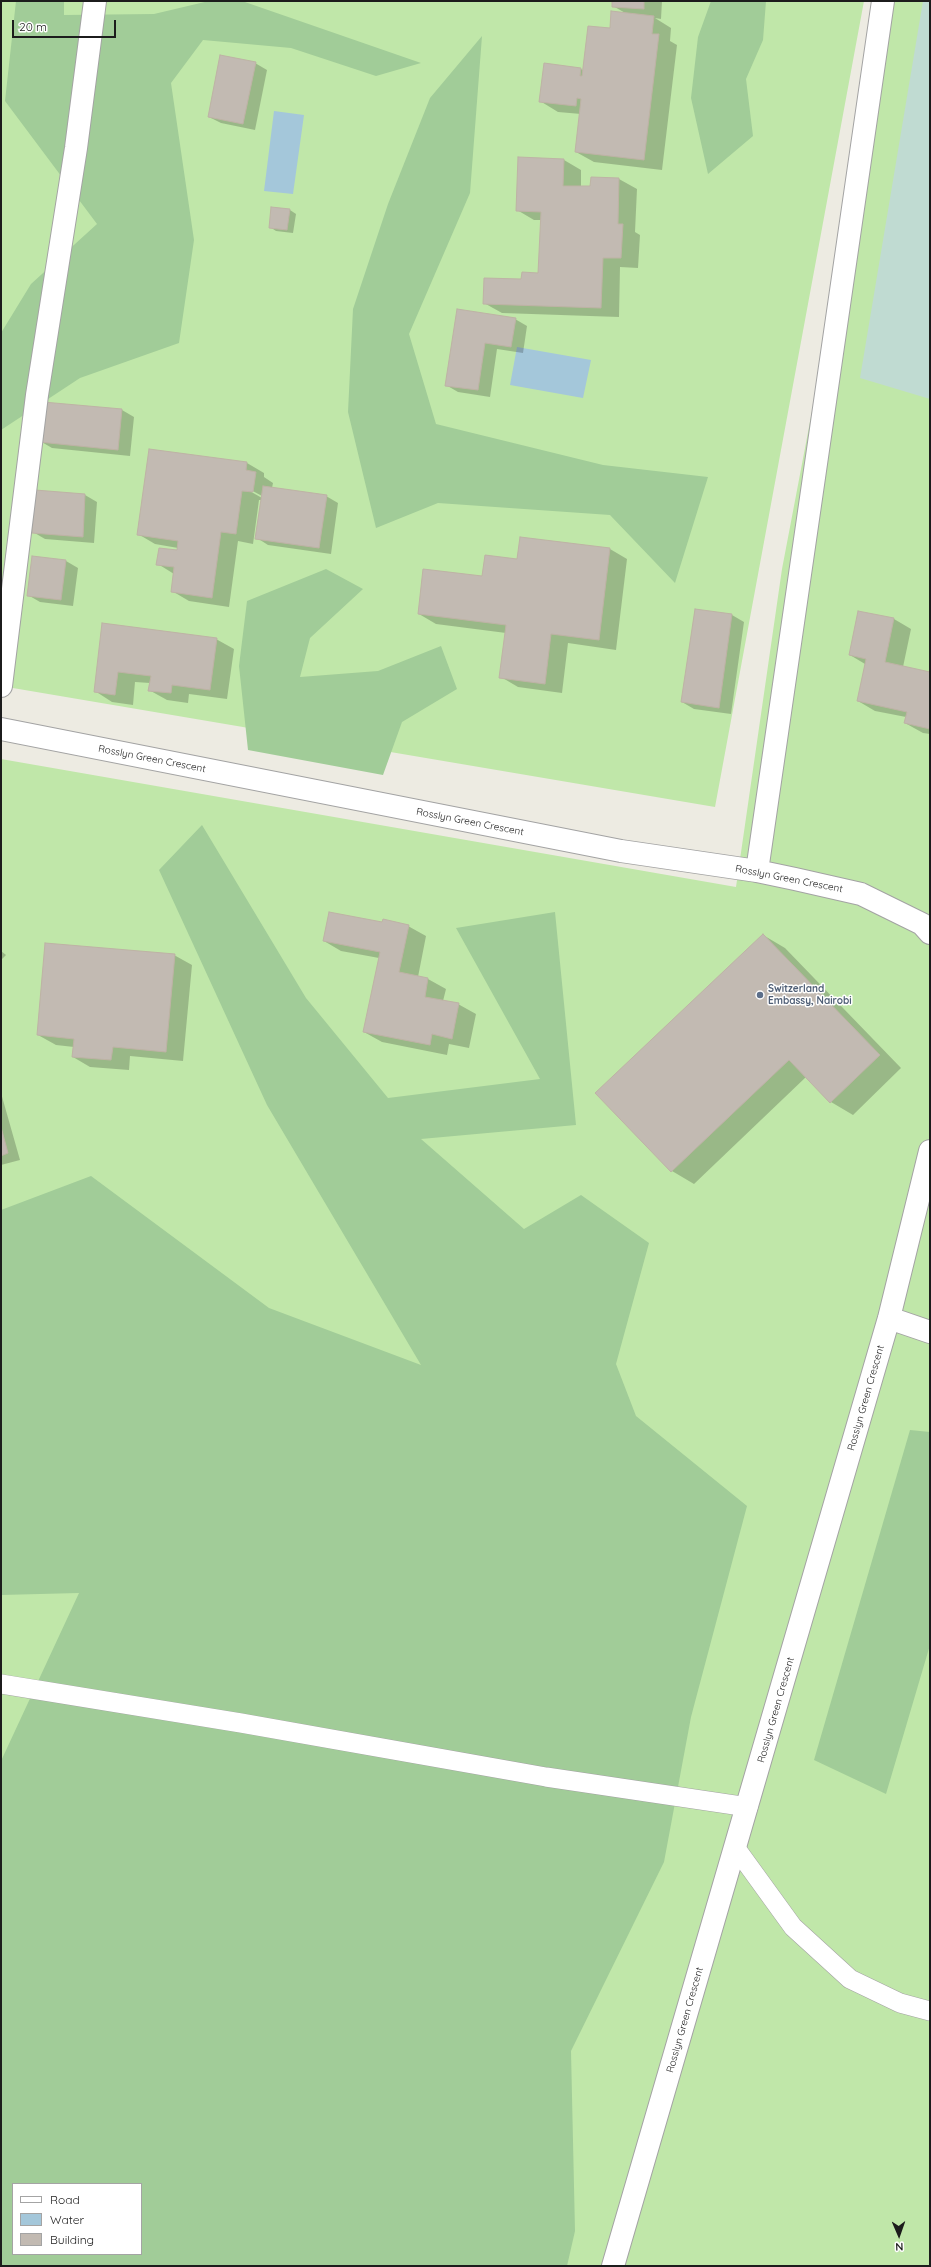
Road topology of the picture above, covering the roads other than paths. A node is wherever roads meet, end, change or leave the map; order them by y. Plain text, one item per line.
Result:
1 (95, 1) edge
2 (882, 1) edge
3 (1, 686) edge
4 (1, 729) edge
5 (757, 871) junction
6 (930, 933) edge
7 (930, 1151) edge
8 (889, 1318) junction
9 (930, 1332) edge
10 (1, 1684) edge
11 (748, 1806) junction
12 (735, 1847) junction
13 (930, 2010) edge
14 (613, 2266) edge

1 - 3 street
2 - 5 street
4 - 5 street, Rosslyn Green Crescent
5 - 6 street, Rosslyn Green Crescent
7 - 8 street, Rosslyn Green Crescent
8 - 9 street
8 - 11 street, Rosslyn Green Crescent
10 - 11 lane
11 - 12 street, Rosslyn Green Crescent
12 - 13 lane
12 - 14 street, Rosslyn Green Crescent

